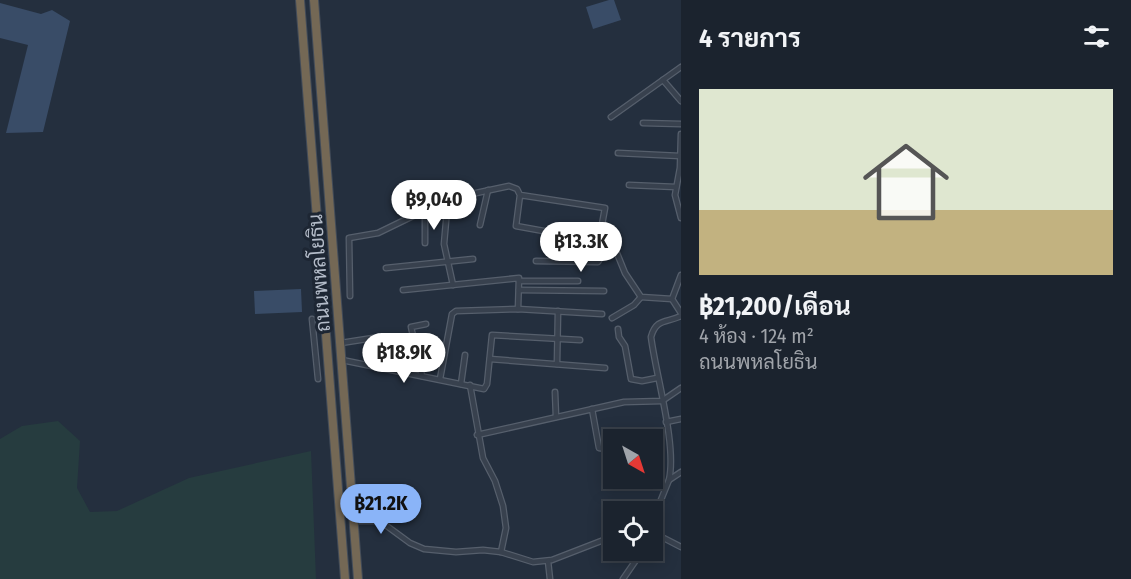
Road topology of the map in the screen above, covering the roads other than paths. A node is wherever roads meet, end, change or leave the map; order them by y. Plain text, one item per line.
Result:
1 (300, 0) edge
2 (314, 0) edge
3 (681, 67) edge
4 (663, 80) junction
5 (681, 101) edge
6 (611, 117) dead end
7 (643, 123) dead end
8 (681, 124) edge
9 (681, 134) edge
10 (618, 153) dead end
11 (680, 156) edge
12 (681, 169) edge
13 (629, 185) dead end
14 (676, 187) junction
15 (488, 190) junction
16 (520, 195) junction
17 (447, 199) junction
18 (678, 202) edge
19 (425, 208) junction
20 (681, 218) edge
21 (480, 225) dead end
22 (600, 238) junction
23 (425, 243) dead end
24 (615, 249) junction
25 (473, 259) dead end
26 (447, 261) junction
27 (536, 261) dead end
28 (386, 268) dead end
29 (681, 275) edge
30 (519, 281) junction
31 (578, 281) dead end
32 (453, 285) junction
33 (403, 290) dead end
34 (519, 290) junction
35 (604, 291) dead end
36 (350, 296) dead end
37 (641, 297) junction
38 (672, 299) junction
39 (518, 309) junction
40 (558, 311) junction
41 (603, 314) dead end
42 (681, 315) edge
43 (612, 318) dead end
44 (312, 319) dead end
45 (426, 324) dead end
46 (618, 329) dead end
47 (373, 338) dead end
48 (557, 339) junction
49 (580, 340) dead end
50 (341, 343) junction
51 (465, 355) dead end
52 (490, 359) junction
53 (342, 360) junction
54 (557, 364) junction
55 (605, 368) dead end
56 (329, 376) junction
57 (343, 376) junction
58 (422, 376) junction
59 (657, 378) junction
60 (318, 379) dead end
61 (440, 380) junction
62 (461, 384) junction
63 (470, 386) junction
64 (681, 388) edge
65 (555, 392) dead end
66 (662, 401) junction
67 (592, 409) junction
68 (556, 417) junction
69 (681, 419) edge
70 (666, 422) junction
71 (477, 435) junction
72 (603, 449) edge
73 (681, 472) edge
74 (669, 480) junction
75 (660, 501) edge
76 (354, 521) junction
77 (663, 538) edge
78 (603, 540) edge
79 (681, 547) edge
80 (501, 552) junction
81 (548, 561) junction
82 (635, 561) edge
83 (345, 579) edge
84 (358, 579) edge
85 (550, 579) edge
86 (623, 579) edge

1 - 56 highway, ถนนพหลโยธิน
2 - 50 highway, ถนนพหลโยธิน
3 - 4 street
4 - 5 street
4 - 6 street
7 - 8 street
9 - 11 street
10 - 11 street
11 - 12 street
12 - 14 street
13 - 14 street
14 - 18 street
15 - 16 street
15 - 17 street
15 - 21 street
16 - 22 street
16 - 22 street
17 - 19 street
17 - 26 street
18 - 20 street
19 - 23 street
19 - 36 street
22 - 24 street
24 - 27 street
24 - 37 street
25 - 26 street
26 - 28 street
26 - 32 street
29 - 38 street
30 - 31 street
30 - 32 street
30 - 34 street
32 - 33 street
34 - 35 street
34 - 39 street
37 - 38 street
37 - 43 street
38 - 42 street
39 - 40 street
39 - 61 street
40 - 41 street
40 - 48 street
42 - 59 street
44 - 60 street
45 - 58 street
46 - 59 street
47 - 50 street
48 - 49 street
48 - 52 street
48 - 54 street
50 - 53 highway, ถนนพหลโยธิน
51 - 62 street
52 - 54 street
52 - 63 street
53 - 57 highway, ถนนพหลโยธิน
53 - 58 street
54 - 55 street
56 - 57 highway
56 - 83 highway, ถนนพหลโยธิน
57 - 76 highway, ถนนพหลโยธิน
58 - 61 street
59 - 66 street
61 - 62 street
62 - 63 street
63 - 71 street
64 - 66 street
65 - 68 street
66 - 67 street
66 - 70 street
67 - 68 street
67 - 72 street
68 - 71 street
69 - 70 street
70 - 74 street
71 - 80 street
73 - 74 street
74 - 75 street
76 - 80 street
76 - 84 highway, ถนนพหลโยธิน
77 - 79 street
78 - 81 street
80 - 81 street
81 - 85 street
82 - 86 street

